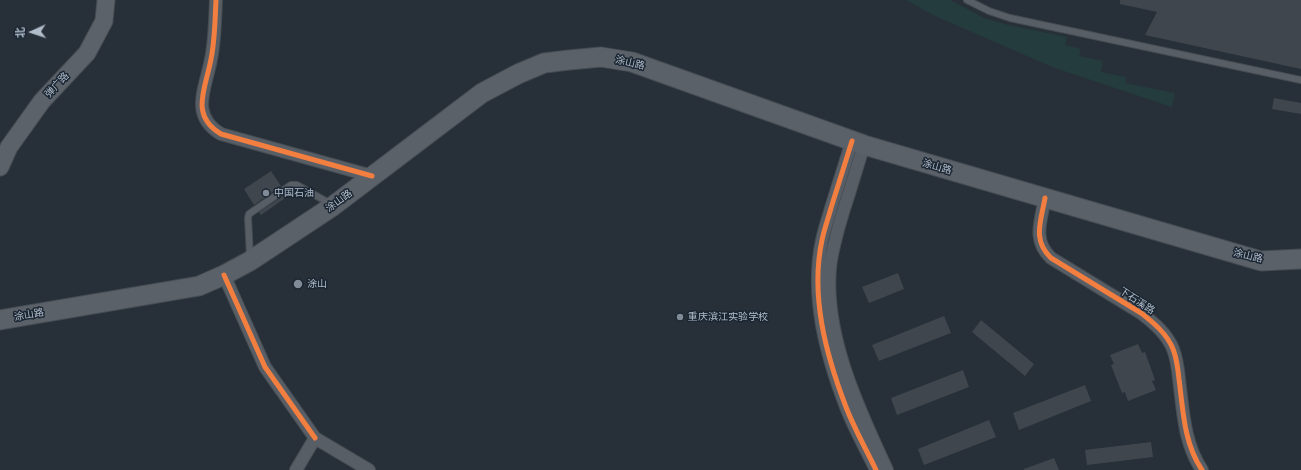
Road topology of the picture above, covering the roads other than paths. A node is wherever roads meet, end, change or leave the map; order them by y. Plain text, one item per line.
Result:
1 (106, 0) edge
2 (216, 0) edge
3 (966, 0) edge
4 (1301, 80) edge
5 (858, 143) junction
6 (0, 167) edge
7 (372, 176) junction
8 (1045, 198) junction
9 (334, 206) junction
10 (1301, 259) edge
11 (250, 261) junction
12 (224, 275) junction
13 (0, 320) edge
14 (315, 438) junction
15 (296, 470) edge
16 (369, 470) edge
17 (876, 470) edge
18 (887, 470) edge
19 (1202, 470) edge

1 - 6 main road, 弹广路
2 - 7 street
3 - 4 lane
5 - 7 main road, 涂山路
5 - 8 main road, 涂山路
5 - 17 street
5 - 18 street
7 - 9 main road, 涂山路
8 - 10 main road, 涂山路
8 - 19 street, 下石溪路
9 - 11 main road, 涂山路
9 - 11 lane
11 - 12 main road, 涂山路
12 - 13 main road, 涂山路
12 - 14 street
14 - 15 street
14 - 16 street

